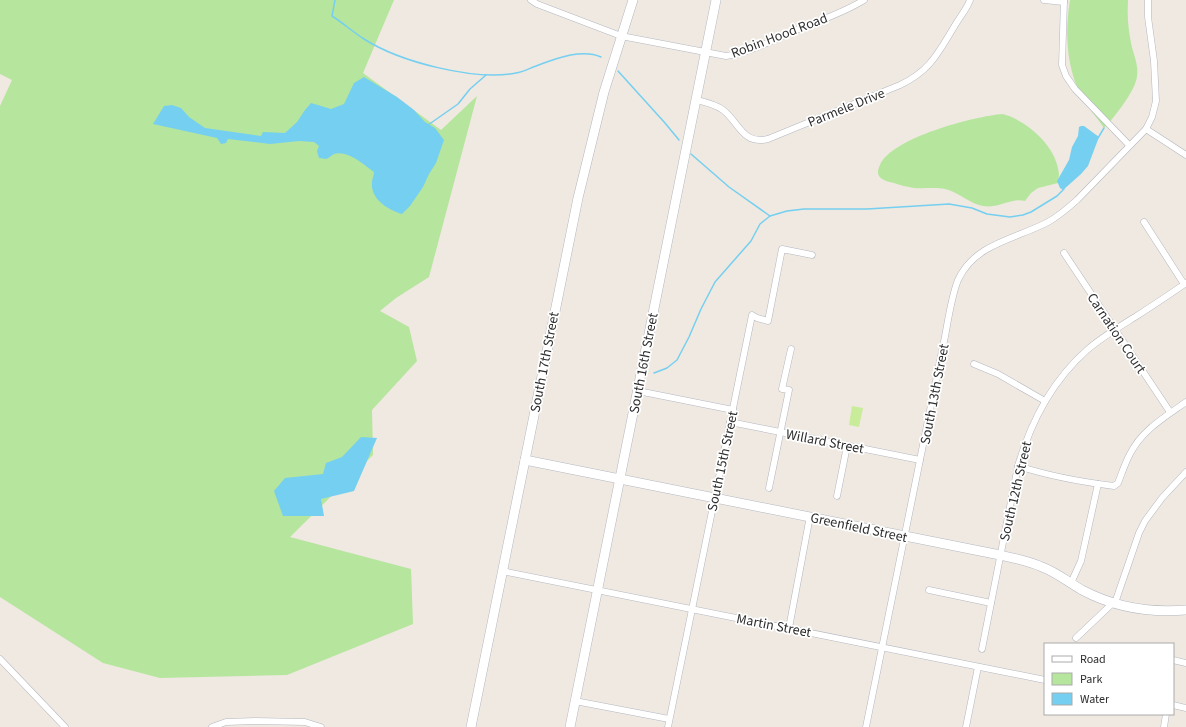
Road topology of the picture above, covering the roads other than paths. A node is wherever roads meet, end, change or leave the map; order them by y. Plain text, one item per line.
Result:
1 (531, 0) edge
2 (633, 0) edge
3 (716, 0) edge
4 (864, 0) edge
5 (970, 0) edge
6 (1044, 0) edge
7 (1148, 0) edge
8 (1064, 1) edge
9 (621, 36) junction
10 (706, 52) junction
11 (696, 100) junction
12 (1146, 129) junction
13 (1129, 145) junction
14 (1186, 155) edge
15 (1144, 222) dead end
16 (1064, 253) dead end
17 (812, 255) dead end
18 (1185, 284) edge
19 (1115, 330) junction
20 (791, 349) dead end
21 (974, 364) dead end
22 (638, 391) junction
23 (1045, 401) junction
24 (1186, 402) edge
25 (733, 410) junction
26 (1170, 412) junction
27 (730, 422) junction
28 (780, 432) junction
29 (847, 446) junction
30 (525, 460) junction
31 (920, 460) junction
32 (1018, 466) junction
33 (1186, 472) edge
34 (620, 478) junction
35 (1098, 484) junction
36 (769, 488) dead end
37 (837, 496) dead end
38 (714, 498) junction
39 (810, 516) junction
40 (905, 536) junction
41 (1000, 555) junction
42 (502, 571) junction
43 (1071, 583) junction
44 (597, 590) junction
45 (929, 590) dead end
46 (1113, 602) junction
47 (991, 603) junction
48 (693, 608) junction
49 (1186, 610) edge
50 (789, 628) junction
51 (1076, 638) dead end
52 (883, 647) junction
53 (982, 649) dead end
54 (0, 659) edge
55 (1174, 660) edge
56 (1186, 663) edge
57 (978, 667) junction
58 (1044, 680) edge
59 (575, 701) junction
60 (1174, 705) edge
61 (1186, 708) edge
62 (1166, 715) edge
63 (669, 719) junction
64 (65, 727) edge
65 (212, 727) edge
66 (321, 727) edge
67 (471, 727) edge
68 (570, 727) edge
69 (668, 727) edge
70 (866, 727) edge
71 (966, 727) edge
72 (1164, 727) edge

1 - 9 street, Robin Hood Road
2 - 9 main road, South 17th Street
3 - 10 main road, South 16th Street
4 - 10 street, Robin Hood Road
5 - 11 street, Parmele Drive
6 - 8 street
7 - 12 street
8 - 13 street
9 - 10 street, Robin Hood Road
9 - 30 main road, South 17th Street
10 - 11 main road, South 16th Street
11 - 22 main road, South 16th Street
12 - 13 street, South 13th Street
12 - 14 street
13 - 31 street, South 13th Street
15 - 18 street
16 - 19 street, Carnation Court
17 - 25 street, South 15th Street
18 - 19 street, South 12th Street
19 - 23 street, South 12th Street
19 - 26 street, Carnation Court
20 - 28 street
21 - 23 street
22 - 25 street
22 - 34 main road, South 16th Street
23 - 32 street, South 12th Street
24 - 26 street
25 - 27 street, South 15th Street
26 - 35 street
27 - 28 street, Willard Street
27 - 38 street, South 15th Street
28 - 29 street, Willard Street
28 - 36 street
29 - 31 street, Willard Street
29 - 37 street
30 - 34 main road, Greenfield Street
30 - 42 main road, South 17th Street
31 - 40 street, South 13th Street
32 - 35 street
32 - 41 street, South 12th Street
33 - 46 street
34 - 38 main road, Greenfield Street
34 - 44 main road, South 16th Street
35 - 43 street
38 - 39 main road, Greenfield Street
38 - 48 street, South 15th Street
39 - 40 main road, Greenfield Street
39 - 50 street
40 - 41 main road, Greenfield Street
40 - 52 street, South 13th Street
41 - 43 main road, Greenfield Street
41 - 47 street, South 12th Street
42 - 44 street, Martin Street
42 - 67 main road, South 17th Street
43 - 46 main road, Greenfield Street
44 - 48 street, Martin Street
44 - 59 main road, South 16th Street
45 - 47 street
46 - 49 main road, Greenfield Street
46 - 51 street
47 - 53 street, South 12th Street
48 - 50 street, Martin Street
48 - 63 street, South 15th Street
50 - 52 street, Martin Street
52 - 57 street, Martin Street
52 - 70 street, South 13th Street
54 - 64 street
55 - 56 street
57 - 58 street, Martin Street
57 - 71 street
59 - 63 street
59 - 68 main road, South 16th Street
60 - 61 street
62 - 72 street
63 - 69 street, South 15th Street
65 - 66 street

